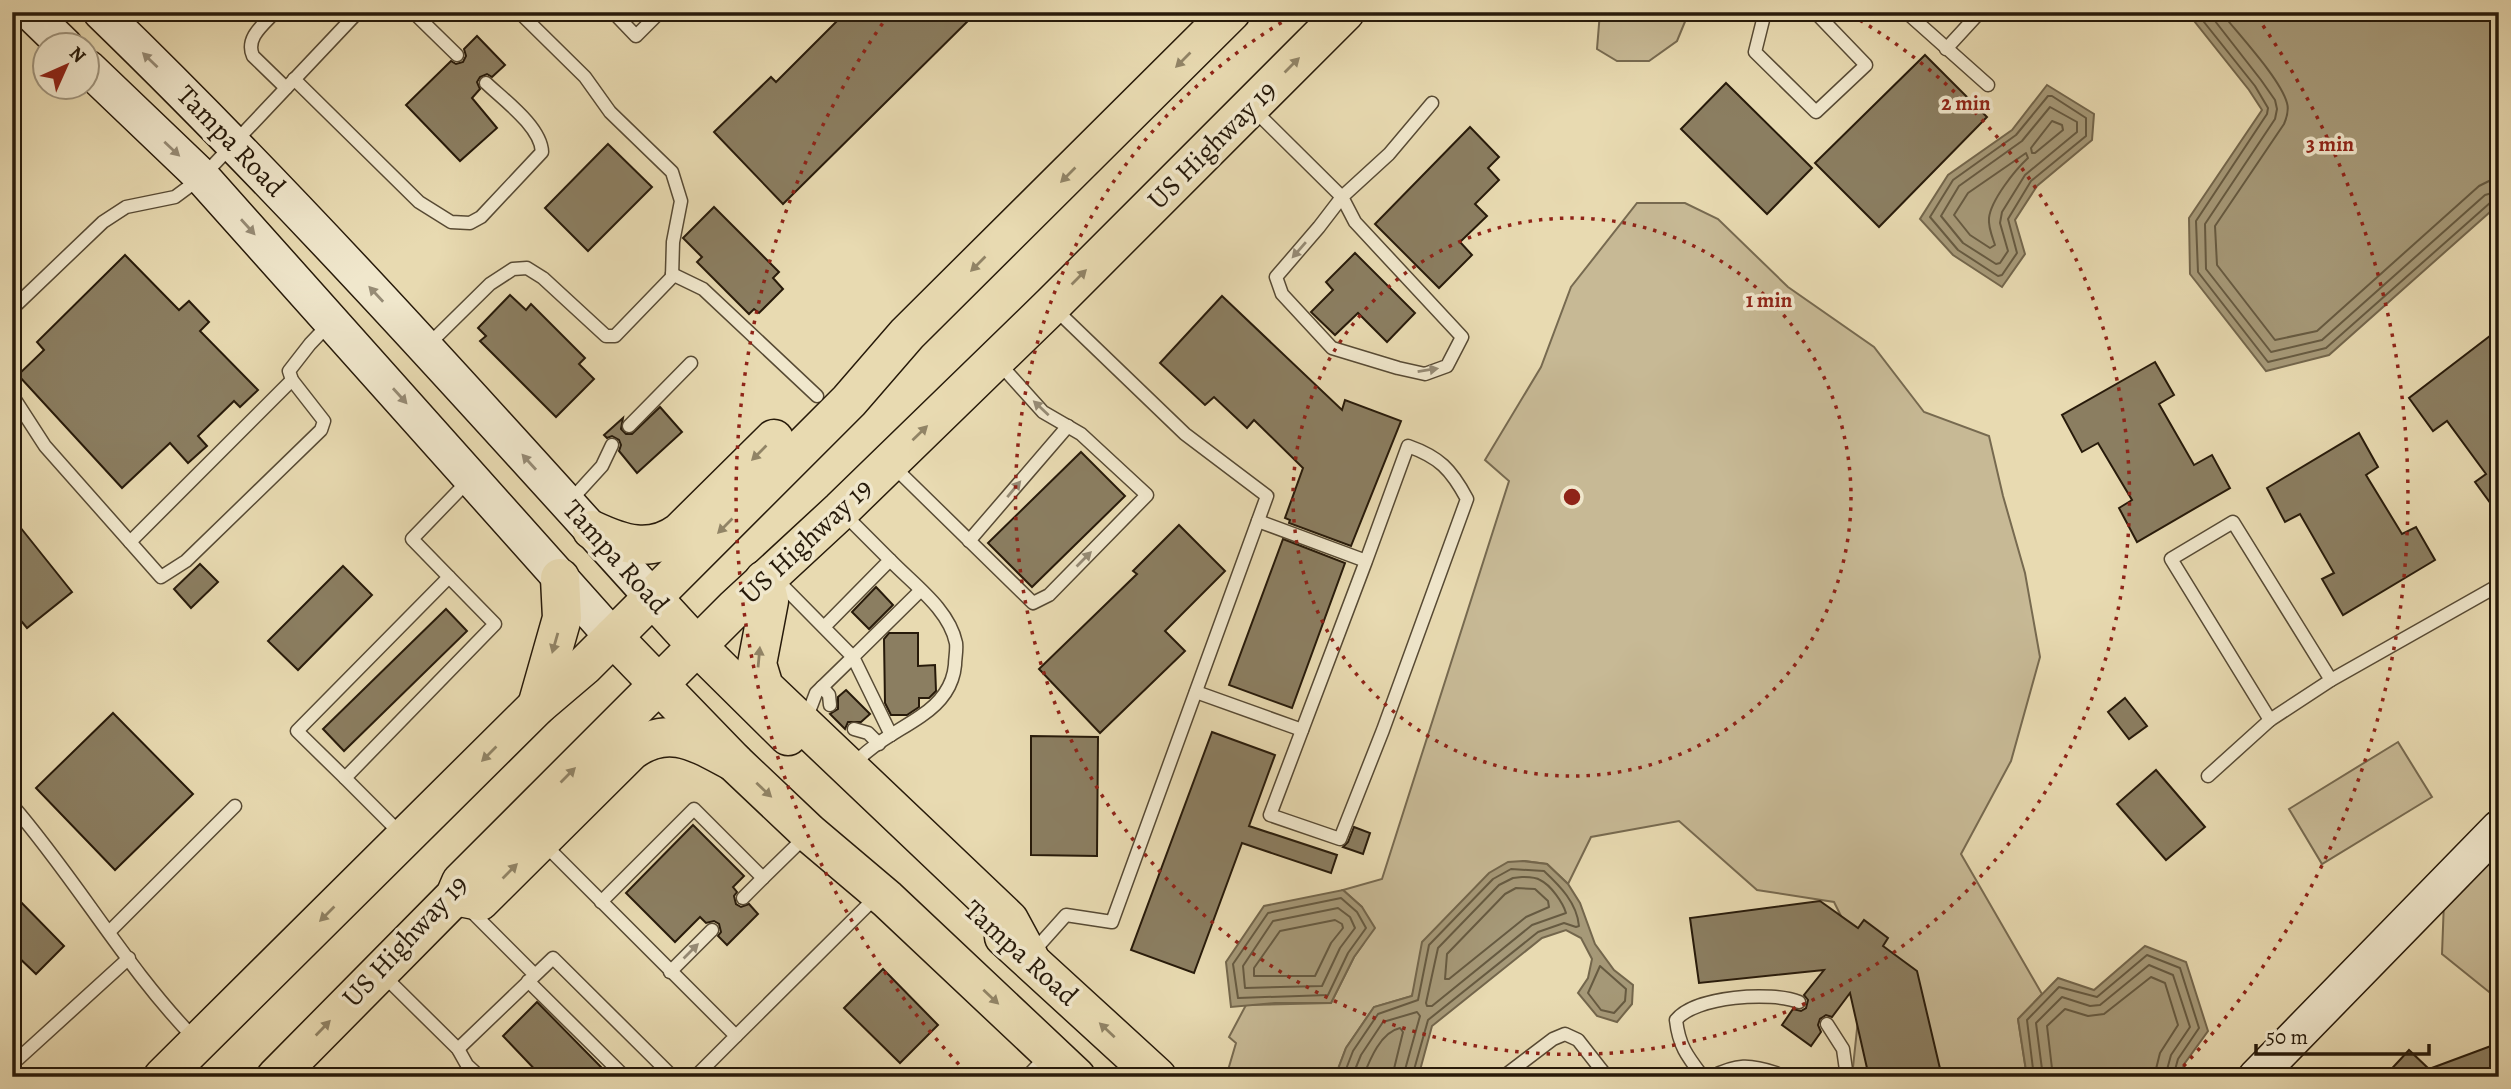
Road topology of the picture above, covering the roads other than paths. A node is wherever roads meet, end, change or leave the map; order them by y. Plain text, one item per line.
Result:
1 (30, 12) edge
2 (101, 12) edge
3 (275, 12) edge
4 (358, 12) edge
5 (413, 12) edge
6 (519, 12) edge
7 (612, 12) edge
8 (660, 12) edge
9 (1231, 12) edge
10 (1345, 12) edge
11 (1765, 12) edge
12 (1815, 12) edge
13 (1906, 12) edge
14 (1980, 12) edge
15 (51, 32) edge
16 (1947, 49) junction
17 (457, 55) dead end
18 (102, 81) edge
19 (290, 83) junction
20 (486, 83) dead end
21 (1988, 85) dead end
22 (1433, 103) dead end
23 (1250, 107) junction
24 (234, 142) junction
25 (202, 177) junction
26 (1342, 197) junction
27 (672, 274) junction
28 (1052, 305) junction
29 (12, 309) edge
30 (333, 321) junction
31 (907, 334) junction
32 (425, 348) junction
33 (996, 360) junction
34 (691, 363) dead end
35 (292, 380) junction
36 (12, 395) edge
37 (817, 396) junction
38 (629, 426) dead end
39 (1068, 426) junction
40 (612, 444) dead end
41 (889, 462) junction
42 (472, 477) junction
43 (841, 510) junction
44 (579, 517) junction
45 (1258, 521) junction
46 (969, 541) junction
47 (130, 542) junction
48 (890, 560) junction
49 (1366, 561) junction
50 (767, 577) junction
51 (449, 578) junction
52 (560, 578) junction
53 (2499, 585) edge
54 (920, 590) junction
55 (653, 598) junction
56 (824, 627) junction
57 (614, 637) junction
58 (696, 646) junction
59 (853, 657) junction
60 (2331, 680) junction
61 (658, 686) junction
62 (1196, 692) junction
63 (824, 701) junction
64 (537, 706) junction
65 (865, 719) dead end
66 (2270, 720) junction
67 (854, 729) dead end
68 (1302, 730) junction
69 (868, 733) junction
70 (891, 735) junction
71 (879, 744) junction
72 (734, 762) junction
73 (849, 770) junction
74 (2208, 776) dead end
75 (345, 778) junction
76 (235, 806) dead end
77 (14, 810) edge
78 (2499, 828) edge
79 (809, 833) junction
80 (404, 838) junction
81 (541, 841) junction
82 (764, 878) junction
83 (880, 893) junction
84 (455, 896) junction
85 (743, 898) dead end
86 (601, 902) junction
87 (712, 930) dead end
88 (110, 932) junction
89 (1029, 957) junction
90 (129, 958) junction
91 (379, 971) junction
92 (670, 972) junction
93 (531, 977) junction
94 (1798, 1002) dead end
95 (1827, 1024) dead end
96 (736, 1036) junction
97 (198, 1042) junction
98 (458, 1049) junction
99 (12, 1053) edge
100 (1055, 1070) edge
101 (163, 1077) edge
102 (276, 1077) edge
103 (480, 1077) edge
104 (625, 1077) edge
105 (673, 1077) edge
106 (695, 1077) edge
107 (1124, 1077) edge
108 (1157, 1077) edge
109 (1503, 1077) edge
110 (1607, 1077) edge
111 (1703, 1077) edge
112 (1712, 1077) edge
113 (1777, 1077) edge
114 (1846, 1077) edge
115 (2256, 1077) edge

1 - 15 main road
24 -> 2 main road, Tampa Road
3 - 19 lane
4 - 19 lane
5 - 17 lane
6 - 27 lane
7 - 8 lane
9 -> 31 main road
23 -> 10 main road, US Highway 19
11 - 12 lane
13 - 16 lane
14 - 16 lane
16 - 21 lane
18 -> 25 main road, Tampa Road
19 - 20 lane
19 - 24 lane
22 - 26 lane
23 - 26 lane
28 -> 23 main road, US Highway 19
24 - 25 lane
32 -> 24 main road, Tampa Road
25 - 29 lane
25 -> 30 main road, Tampa Road
26 -> 26 lane
27 - 32 lane
27 - 37 lane
28 - 33 main road, US Highway 19
28 - 45 lane
30 - 35 lane
30 -> 42 main road, Tampa Road
31 - 37 main road
31 -> 55 main road
44 -> 32 main road, Tampa Road
39 -> 33 lane
41 -> 33 main road, US Highway 19
34 - 38 lane
35 - 47 lane
35 - 47 lane
36 - 47 lane
37 -> 44 main road
46 -> 39 lane
46 -> 39 lane
40 - 44 lane
41 - 43 main road, US Highway 19
41 - 46 lane
42 - 51 lane
42 - 52 main road, Tampa Road
43 - 48 lane
43 - 50 main road, US Highway 19
44 - 55 main road, Tampa Road
45 - 49 lane
45 - 62 lane
48 - 54 lane
48 - 56 lane
49 - 68 lane
49 - 68 lane
50 - 56 lane
50 - 58 main road, US Highway 19
63 -> 50 main road
51 - 75 lane
51 - 75 lane
52 - 57 main road, Tampa Road
52 -> 64 main road
53 - 60 lane
54 - 59 lane
54 - 70 lane
55 - 57 main road
55 - 58 main road, Tampa Road
56 - 59 lane
57 - 61 main road, Tampa Road
57 - 64 main road
58 - 61 main road, US Highway 19
58 - 89 main road, Tampa Road
59 - 63 lane
59 - 70 lane
60 - 66 lane
60 - 66 lane
61 - 72 main road, Tampa Road
84 -> 61 main road, US Highway 19
62 - 68 lane
62 - 89 lane
63 - 73 main road
64 -> 80 main road
65 - 69 lane
66 - 74 lane
67 - 69 lane
69 - 71 lane
70 - 71 lane
71 - 73 lane
72 -> 79 main road, Tampa Road
72 - 81 main road
73 - 89 main road
75 - 80 lane
76 - 88 lane
77 - 88 lane
78 - 115 main road
79 - 82 lane
79 - 83 main road, Tampa Road
80 -> 97 main road
84 -> 81 main road
81 - 86 lane
82 - 85 lane
82 - 86 lane
83 - 96 lane
83 -> 100 main road, Tampa Road
84 - 91 main road, US Highway 19
84 - 93 lane
86 - 92 lane
92 -> 87 lane
88 - 90 lane
108 -> 89 main road, Tampa Road
90 - 97 lane
90 - 99 lane
91 - 98 lane
102 -> 91 main road, US Highway 19
92 - 96 lane
93 - 98 lane
93 - 104 lane
93 - 105 lane
94 - 111 lane
95 - 114 lane
96 - 106 lane
97 - 101 main road
98 - 103 lane
100 - 107 main road
109 - 110 lane
112 - 113 lane

